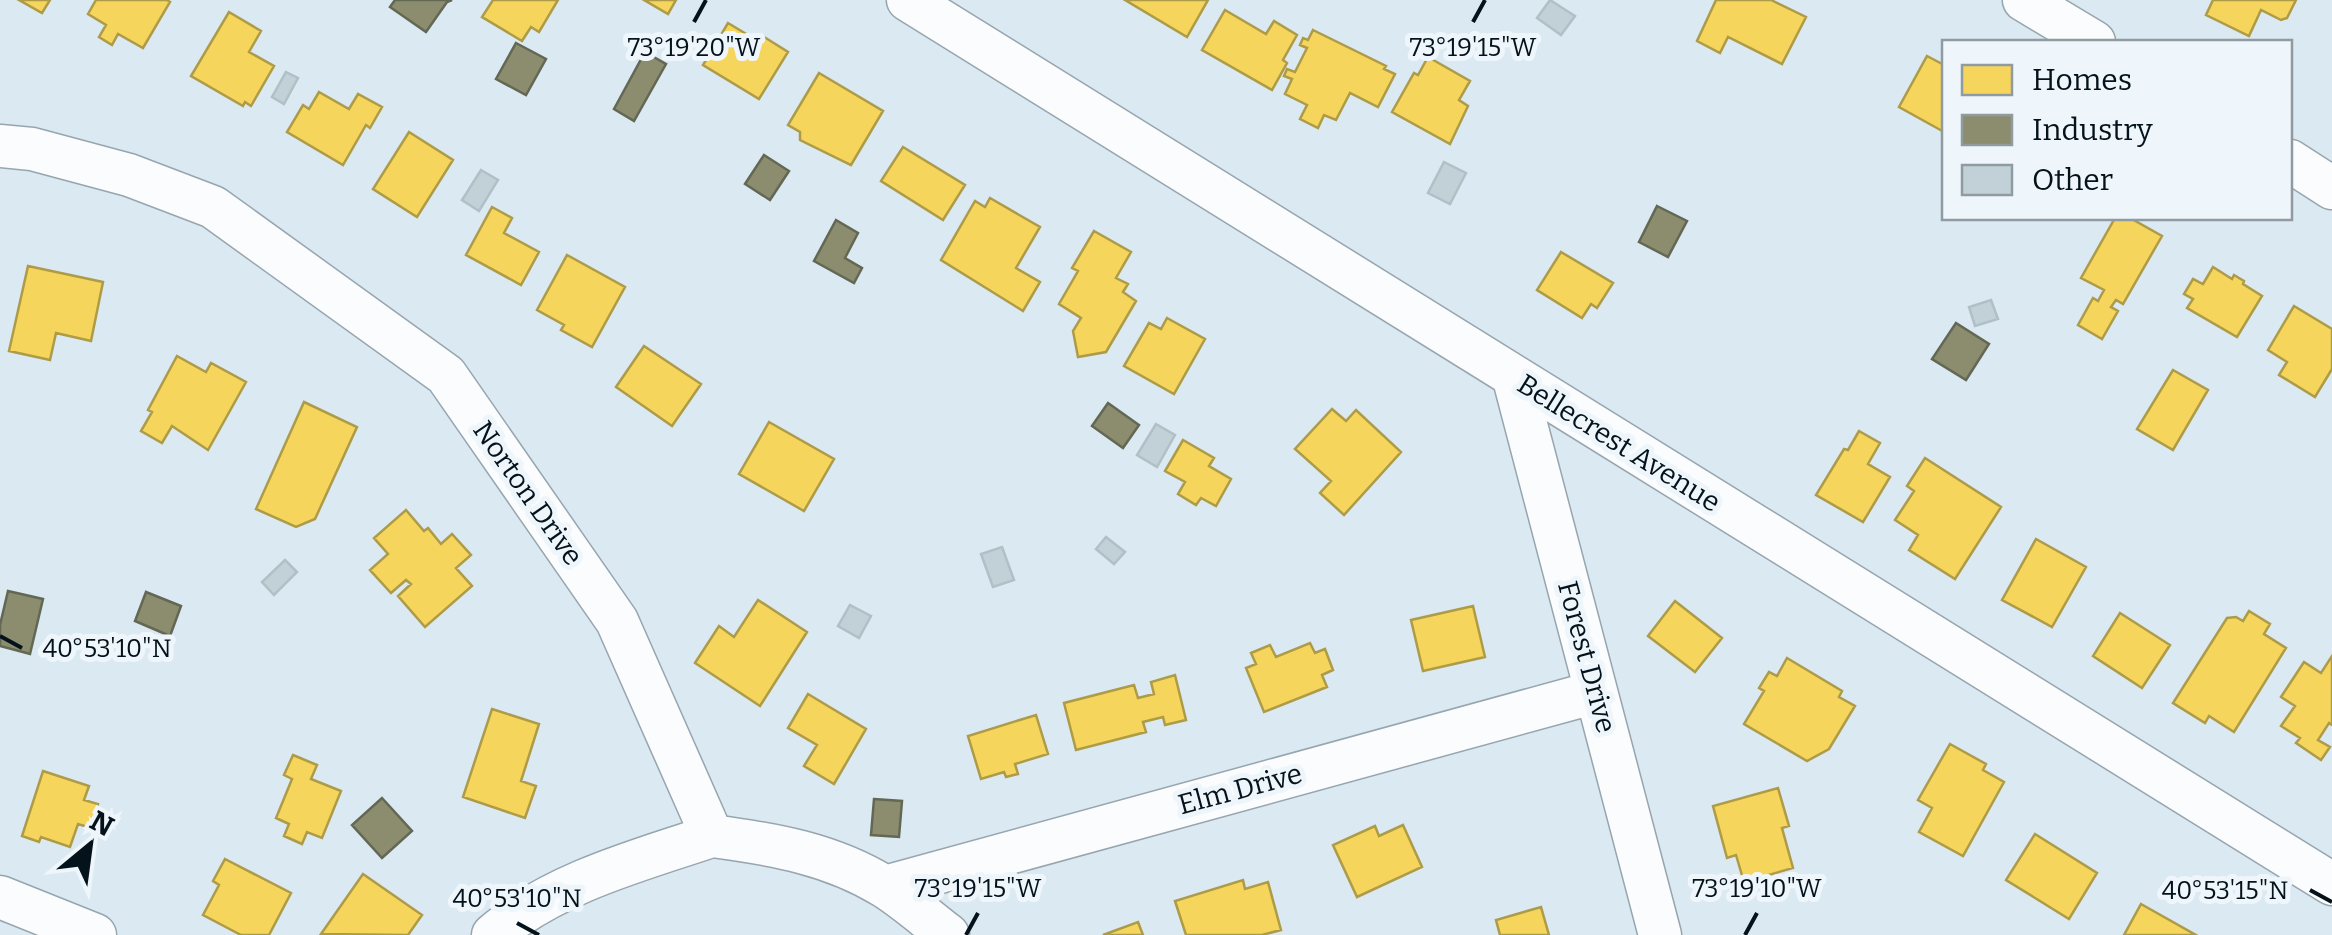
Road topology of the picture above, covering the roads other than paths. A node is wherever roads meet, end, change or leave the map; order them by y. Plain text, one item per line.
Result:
1 (908, 0) edge
2 (2024, 0) edge
3 (2091, 40) edge
4 (0, 146) edge
5 (2292, 158) edge
6 (2292, 159) edge
7 (2332, 159) edge
8 (2332, 188) edge
9 (1514, 378) junction
10 (1596, 692) junction
11 (712, 836) junction
12 (2332, 884) edge
13 (885, 887) junction
14 (0, 897) edge
15 (94, 935) edge
16 (493, 935) edge
17 (948, 935) edge
18 (1660, 935) edge

1 - 9 street, Bellecrest Avenue
2 - 3 street
4 - 11 street, Norton Drive
5 - 7 street
6 - 8 street
9 - 10 street, Forest Drive
9 - 12 street, Bellecrest Avenue
10 - 13 street, Elm Drive
10 - 18 street, Forest Drive
11 - 13 street
11 - 16 street
13 - 17 street
14 - 15 street

